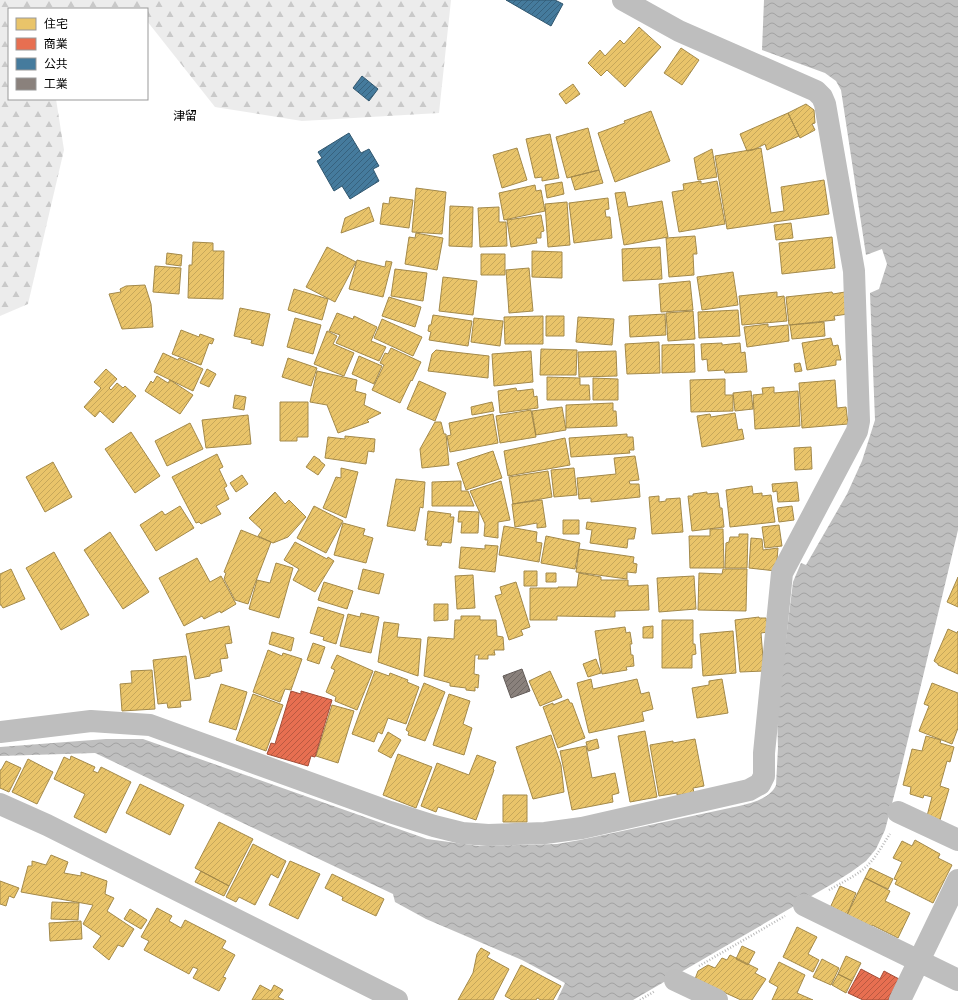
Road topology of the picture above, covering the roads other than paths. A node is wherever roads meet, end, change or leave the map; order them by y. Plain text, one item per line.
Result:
1 (623, 0) edge
2 (0, 732) edge
3 (0, 804) edge
4 (898, 812) road end
5 (958, 840) edge
6 (958, 880) edge
7 (804, 905) road end
8 (919, 961) junction
9 (675, 980) road end
10 (958, 980) edge
11 (398, 1000) edge
12 (717, 1000) edge
13 (900, 1000) edge

1 - 2 street
3 - 11 street
4 - 5 street
6 - 8 street
7 - 8 street
8 - 10 street
8 - 13 street
9 - 12 street

